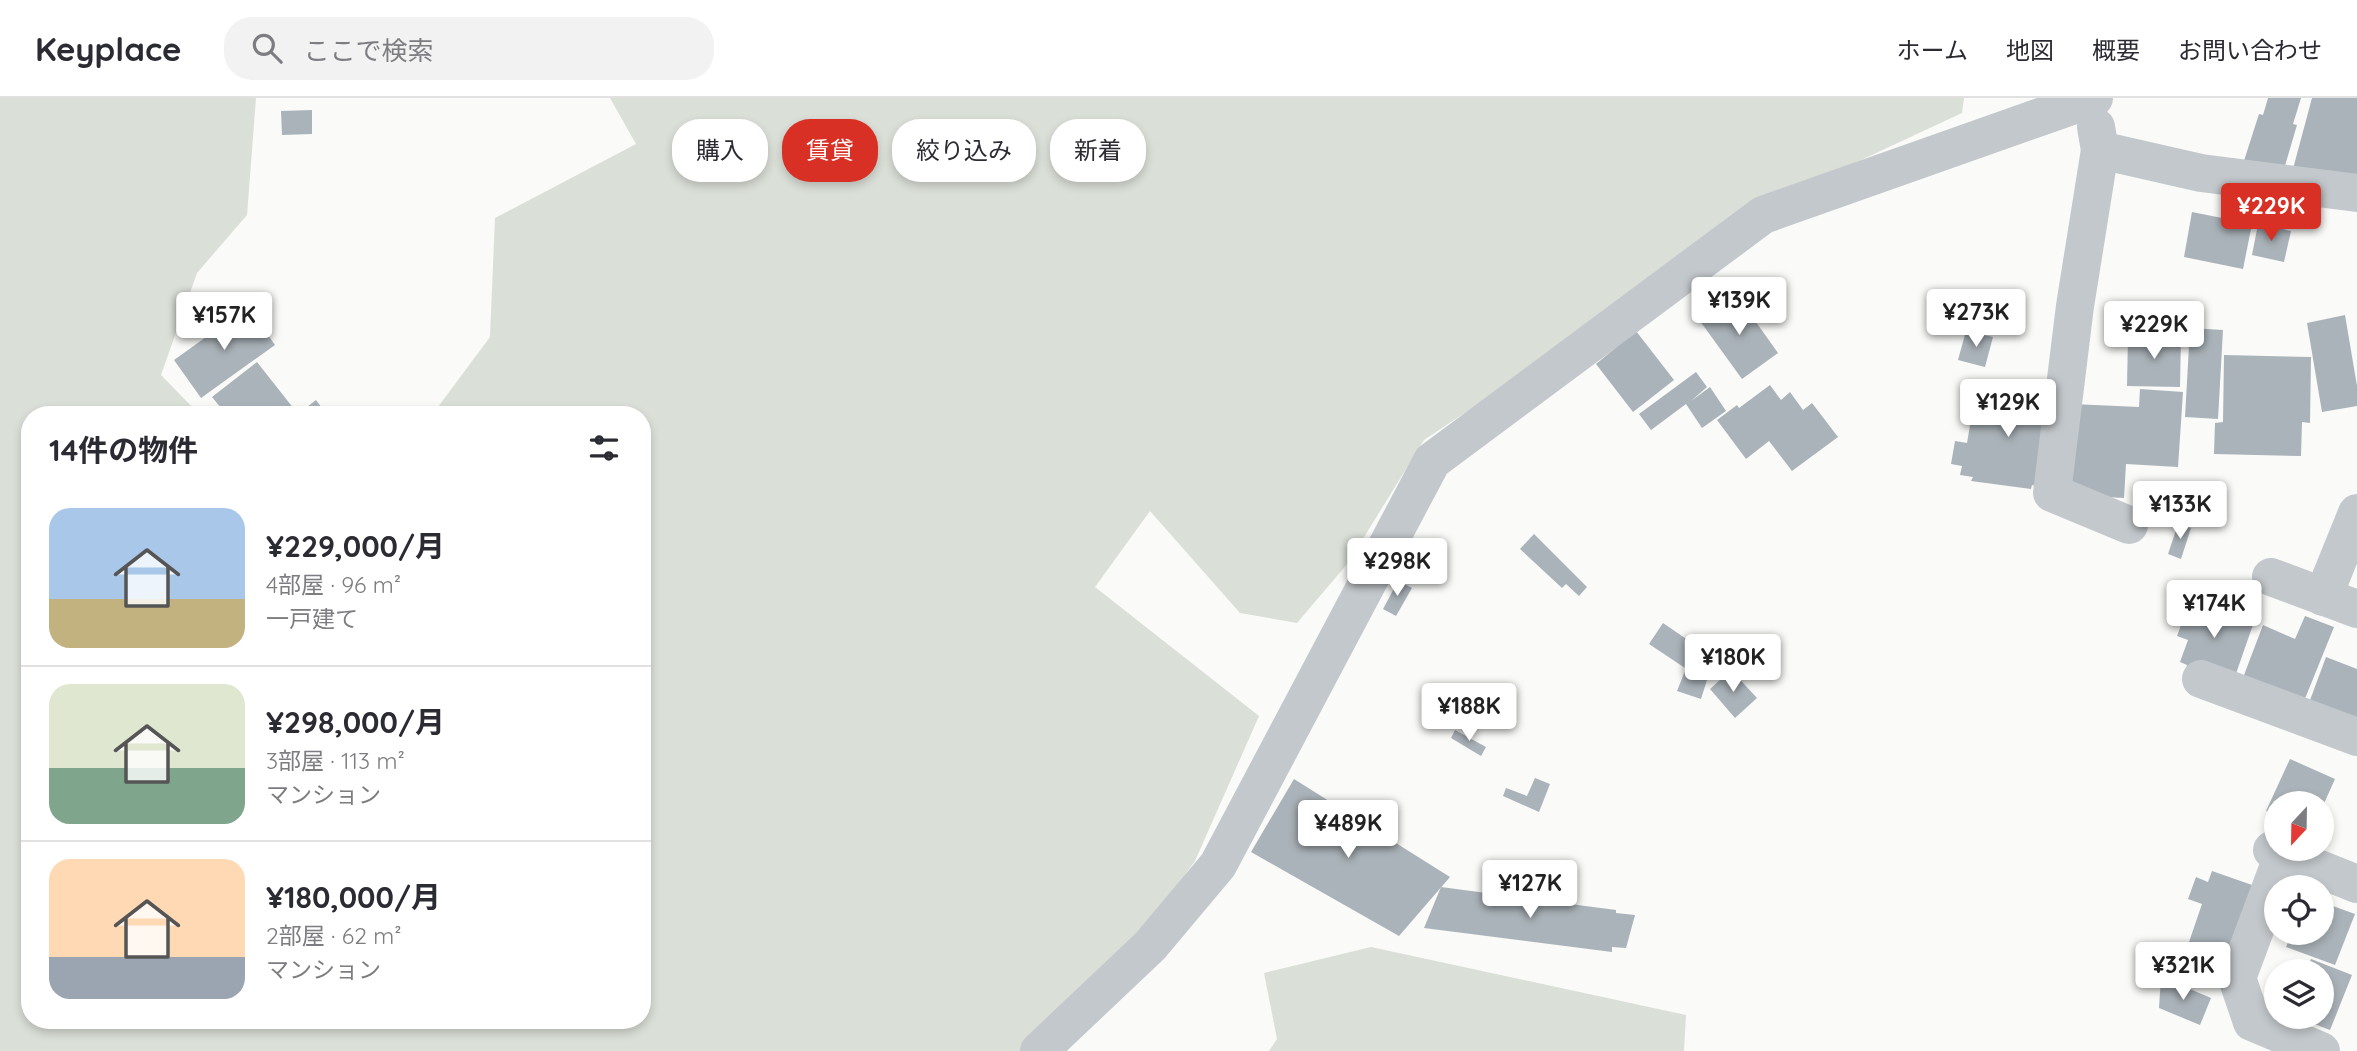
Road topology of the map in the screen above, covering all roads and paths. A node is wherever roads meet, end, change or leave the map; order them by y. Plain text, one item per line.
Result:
1 (2093, 99) edge
2 (2100, 150) junction
3 (2357, 193) edge
4 (2357, 513) edge
5 (2129, 525) dead end
6 (2271, 577) dead end
7 (2340, 603) edge
8 (2201, 679) dead end
9 (2357, 737) edge
10 (2357, 884) edge
11 (1039, 1051) edge
12 (2321, 1051) edge

1 - 2 street
1 - 11 street
2 - 3 street
2 - 5 street
4 - 7 street
6 - 7 street
8 - 9 street
10 - 12 street

